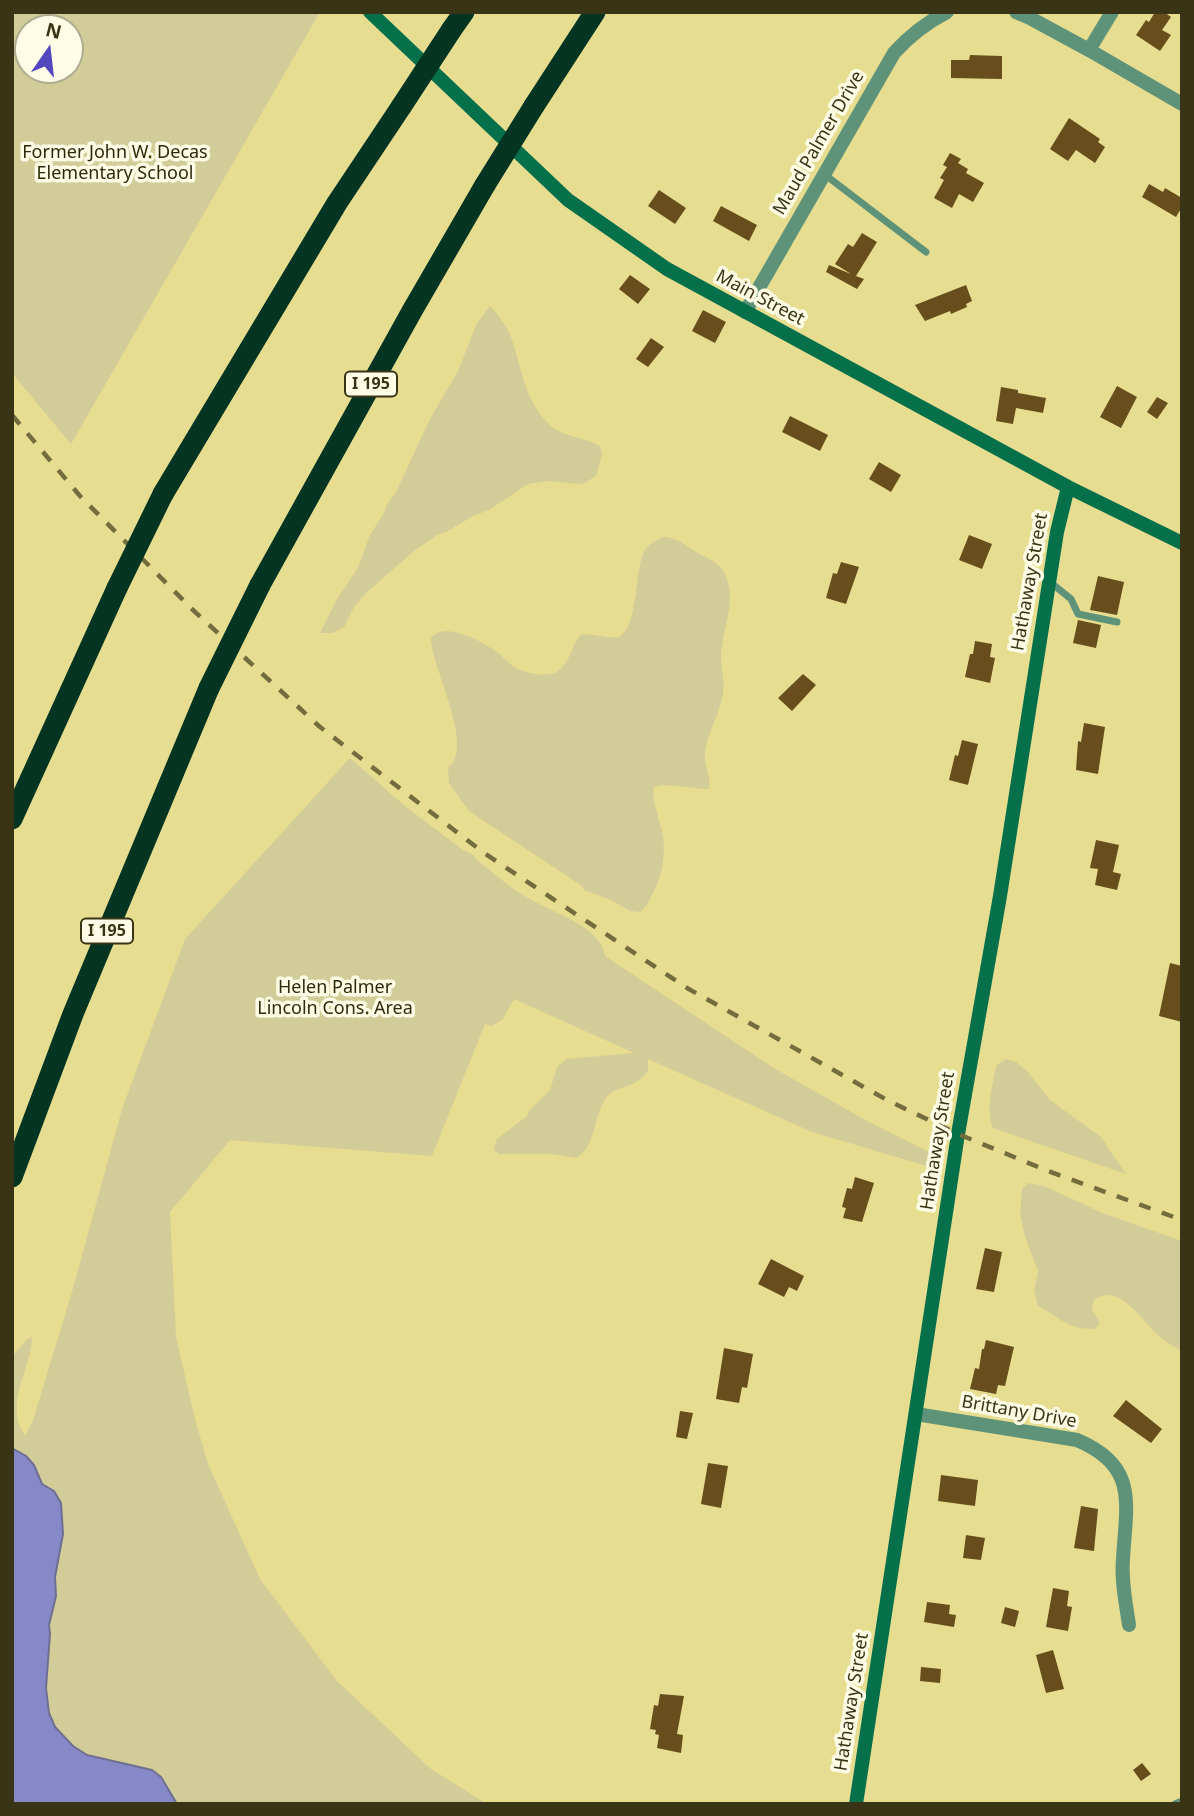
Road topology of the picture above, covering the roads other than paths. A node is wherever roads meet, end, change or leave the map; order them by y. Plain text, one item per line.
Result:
1 (370, 12) edge
2 (595, 12) edge
3 (947, 12) edge
4 (1016, 12) edge
5 (1112, 12) edge
6 (458, 21) edge
7 (1089, 50) junction
8 (1182, 104) edge
9 (824, 173) junction
10 (926, 252) dead end
11 (745, 312) junction
12 (1068, 487) junction
13 (1182, 543) edge
14 (1049, 581) junction
15 (1117, 622) dead end
16 (12, 819) edge
17 (12, 1177) edge
18 (916, 1414) junction
19 (1129, 1625) dead end
20 (1182, 1801) edge
21 (856, 1804) edge
22 (1175, 1804) edge

1 - 11 street, Main Street
2 - 17 highway, I 195, bridge
3 - 9 street, Maud Palmer Drive
4 - 7 street
5 - 7 street
6 - 16 highway, bridge
7 - 8 street
9 - 10 lane
9 - 11 street, Maud Palmer Drive
11 - 12 street, Main Street
12 - 13 street, Main Street
12 - 14 street, Hathaway Street
14 - 15 lane
14 - 18 street, Hathaway Street
18 - 19 street, Brittany Drive
18 - 21 street, Hathaway Street
20 - 22 lane

